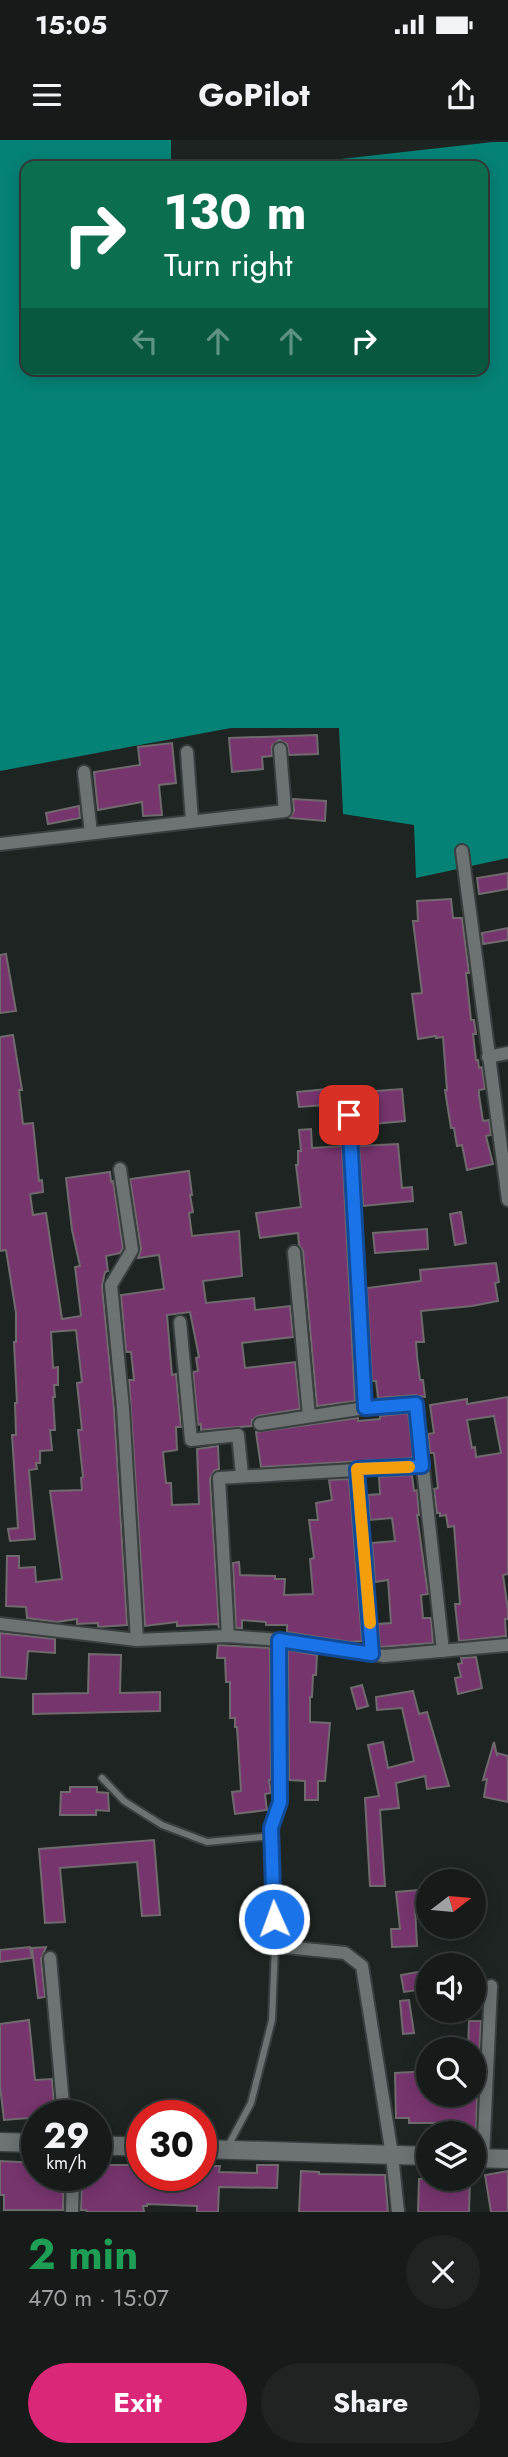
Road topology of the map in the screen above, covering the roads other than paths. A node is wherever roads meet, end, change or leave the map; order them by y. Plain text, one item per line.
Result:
1 (279, 749) dead end
2 (187, 752) dead end
3 (84, 772) dead end
4 (192, 821) junction
5 (91, 833) junction
6 (0, 844) edge
7 (462, 850) dead end
8 (508, 1053) edge
9 (488, 1057) junction
10 (349, 1115) dead end
11 (120, 1169) dead end
12 (508, 1200) edge
13 (294, 1252) dead end
14 (180, 1322) dead end
15 (365, 1408) junction
16 (309, 1416) junction
17 (260, 1424) dead end
18 (422, 1466) junction
19 (357, 1469) junction
20 (242, 1475) junction
21 (0, 1624) edge
22 (228, 1636) junction
23 (137, 1640) junction
24 (279, 1640) junction
25 (508, 1645) edge
26 (443, 1651) junction
27 (372, 1654) junction
28 (102, 1778) dead end
29 (272, 1836) junction
30 (275, 1946) junction
31 (50, 1958) dead end
32 (491, 1986) dead end
33 (63, 2100) edge
34 (482, 2121) edge
35 (0, 2142) edge
36 (21, 2143) edge
37 (217, 2150) edge
38 (226, 2150) junction
39 (392, 2155) junction
40 (416, 2156) edge
41 (486, 2158) edge
42 (508, 2159) edge
43 (73, 2191) edge
44 (72, 2212) edge
45 (398, 2212) edge

1 - 4 street
2 - 4 street
3 - 5 street
4 - 5 street
5 - 6 street
7 - 9 street
8 - 9 street
9 - 12 street
10 - 15 street
11 - 23 street
13 - 16 street
14 - 20 street
15 - 16 street
15 - 18 street
16 - 17 street
18 - 19 street
18 - 26 street
19 - 20 street
19 - 27 street
20 - 22 street
21 - 23 street
22 - 23 street
22 - 24 street
24 - 27 street
24 - 29 street
25 - 26 street
26 - 27 street
28 - 29 lane
29 - 30 street
30 - 38 lane
30 - 39 street
31 - 33 street
32 - 34 street
35 - 36 main road
37 - 38 main road
38 - 39 main road
39 - 40 main road
39 - 45 street
41 - 42 main road
43 - 44 street

